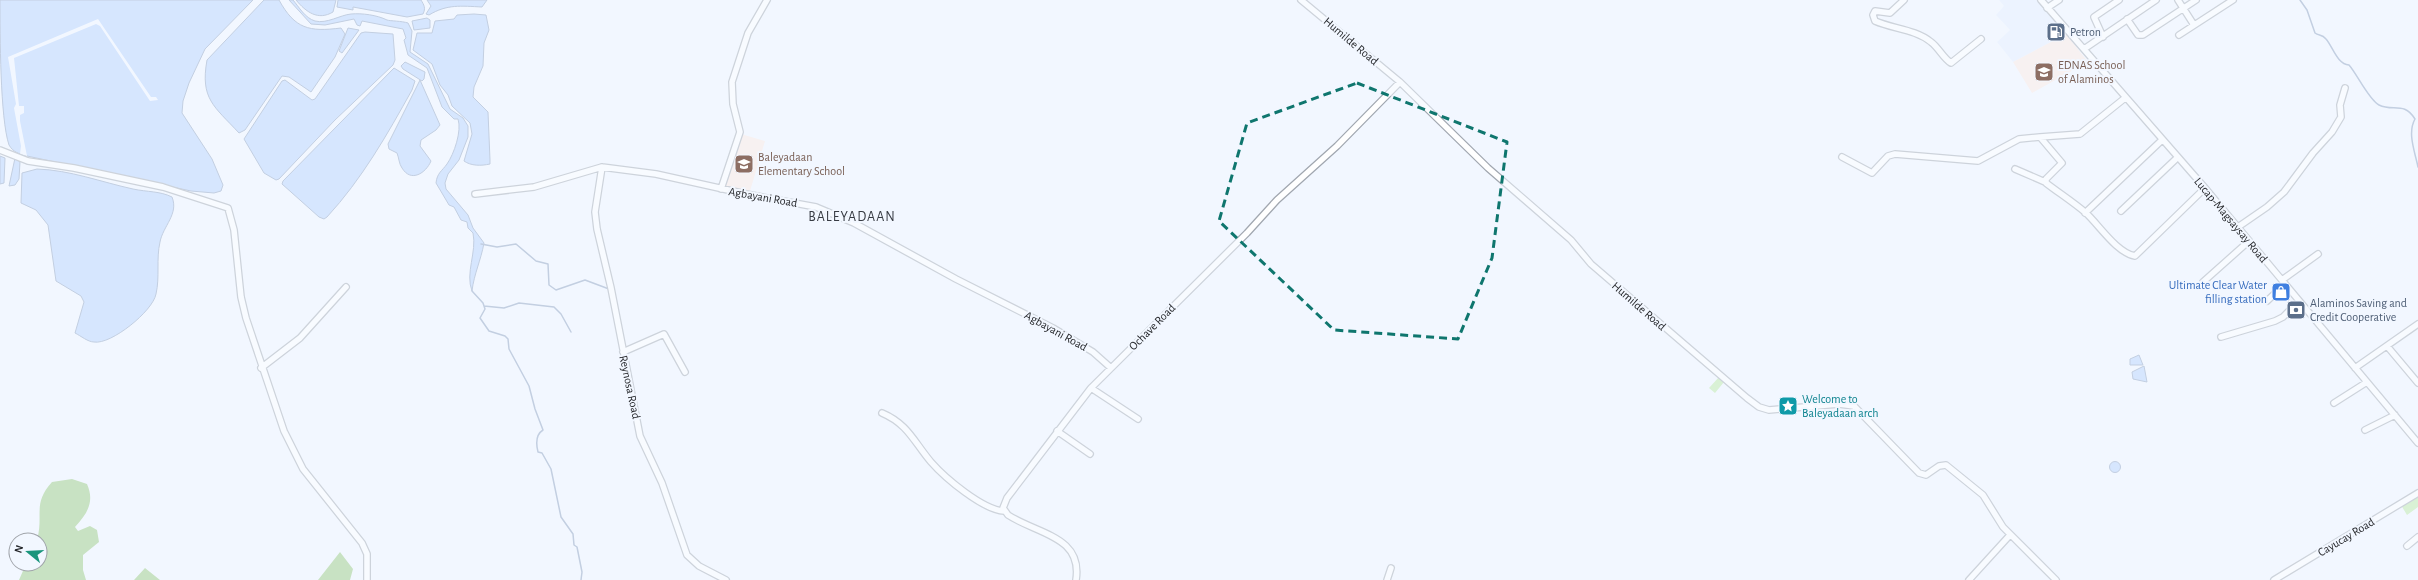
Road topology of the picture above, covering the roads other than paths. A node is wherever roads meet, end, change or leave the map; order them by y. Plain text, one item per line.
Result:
1 (767, 0) edge
2 (1301, 0) edge
3 (1904, 0) edge
4 (2041, 0) edge
5 (2059, 0) edge
6 (2119, 0) edge
7 (2156, 0) edge
8 (2178, 0) edge
9 (2196, 0) edge
10 (2233, 0) edge
11 (2047, 8) junction
12 (2183, 8) junction
13 (2127, 19) junction
14 (2194, 25) junction
15 (2179, 35) dead end
16 (2103, 37) junction
17 (1981, 39) dead end
18 (2084, 48) junction
19 (1400, 82) junction
20 (2345, 88) dead end
21 (2125, 98) junction
22 (2040, 137) junction
23 (2162, 140) junction
24 (0, 150) edge
25 (1842, 157) dead end
26 (2177, 158) junction
27 (602, 167) junction
28 (2015, 169) dead end
29 (2045, 182) junction
30 (2205, 188) junction
31 (721, 189) junction
32 (476, 194) dead end
33 (2121, 211) dead end
34 (2085, 213) junction
35 (2238, 227) junction
36 (2249, 241) junction
37 (2318, 254) dead end
38 (2203, 282) dead end
39 (2283, 282) junction
40 (346, 288) dead end
41 (2267, 301) dead end
42 (2299, 301) junction
43 (2418, 324) edge
44 (2221, 337) dead end
45 (2387, 346) junction
46 (623, 352) junction
47 (261, 368) junction
48 (1111, 368) junction
49 (2355, 368) junction
50 (685, 372) dead end
51 (2367, 382) junction
52 (2418, 382) edge
53 (1091, 388) junction
54 (2334, 403) dead end
55 (882, 413) dead end
56 (2395, 415) junction
57 (1138, 419) dead end
58 (2365, 430) dead end
59 (1057, 431) junction
60 (2418, 443) edge
61 (1090, 454) dead end
62 (2418, 493) edge
63 (1004, 510) junction
64 (2010, 535) junction
65 (2418, 537) edge
66 (2407, 546) dead end
67 (1391, 568) dead end
68 (367, 580) edge
69 (726, 580) edge
70 (1076, 580) edge
71 (1387, 580) edge
72 (1968, 580) edge
73 (2056, 580) edge
74 (2274, 580) edge

1 - 31 street
2 - 19 street, Humilde Road
3 - 17 street
4 - 11 street, Lucap-Magsaysay Road
5 - 11 street
6 - 16 street
7 - 13 street
8 - 12 street
9 - 12 street
10 - 14 street
11 - 18 street, Lucap-Magsaysay Road
12 - 13 street
12 - 14 street
13 - 16 street
14 - 15 street
16 - 18 street
18 - 21 street, Lucap-Magsaysay Road
19 - 48 street, Ochave Road
19 - 64 street, Humilde Road
20 - 35 street
21 - 22 street
21 - 23 street, Lucap-Magsaysay Road
22 - 25 street
22 - 29 street
23 - 26 street, Lucap-Magsaysay Road
23 - 34 street
24 - 47 street
26 - 30 street, Lucap-Magsaysay Road
26 - 33 street
27 - 31 street, Agbayani Road
27 - 32 street, Agbayani Road
27 - 46 street, Reynosa Road
28 - 29 street
29 - 34 street
30 - 34 street
30 - 35 street, Lucap-Magsaysay Road
31 - 48 street, Agbayani Road
35 - 36 street, Lucap-Magsaysay Road
36 - 38 street
36 - 39 street, Lucap-Magsaysay Road
37 - 39 street
39 - 41 street
39 - 42 street, Lucap-Magsaysay Road
40 - 47 street
42 - 44 street
42 - 49 street, Lucap-Magsaysay Road
43 - 45 street
45 - 49 street
45 - 52 street
46 - 50 street
46 - 69 street, Reynosa Road
47 - 68 street
48 - 53 street, Ochave Road
49 - 51 street, Lucap-Magsaysay Road
51 - 54 street
51 - 56 street, Lucap-Magsaysay Road
53 - 57 street
53 - 59 street, Ochave Road
55 - 63 street
56 - 58 street
56 - 60 street, Lucap-Magsaysay Road
59 - 61 street
59 - 63 street, Ochave Road
62 - 74 street, Cayucay Road
63 - 70 street
64 - 72 street
64 - 73 street
65 - 66 street
67 - 71 street

